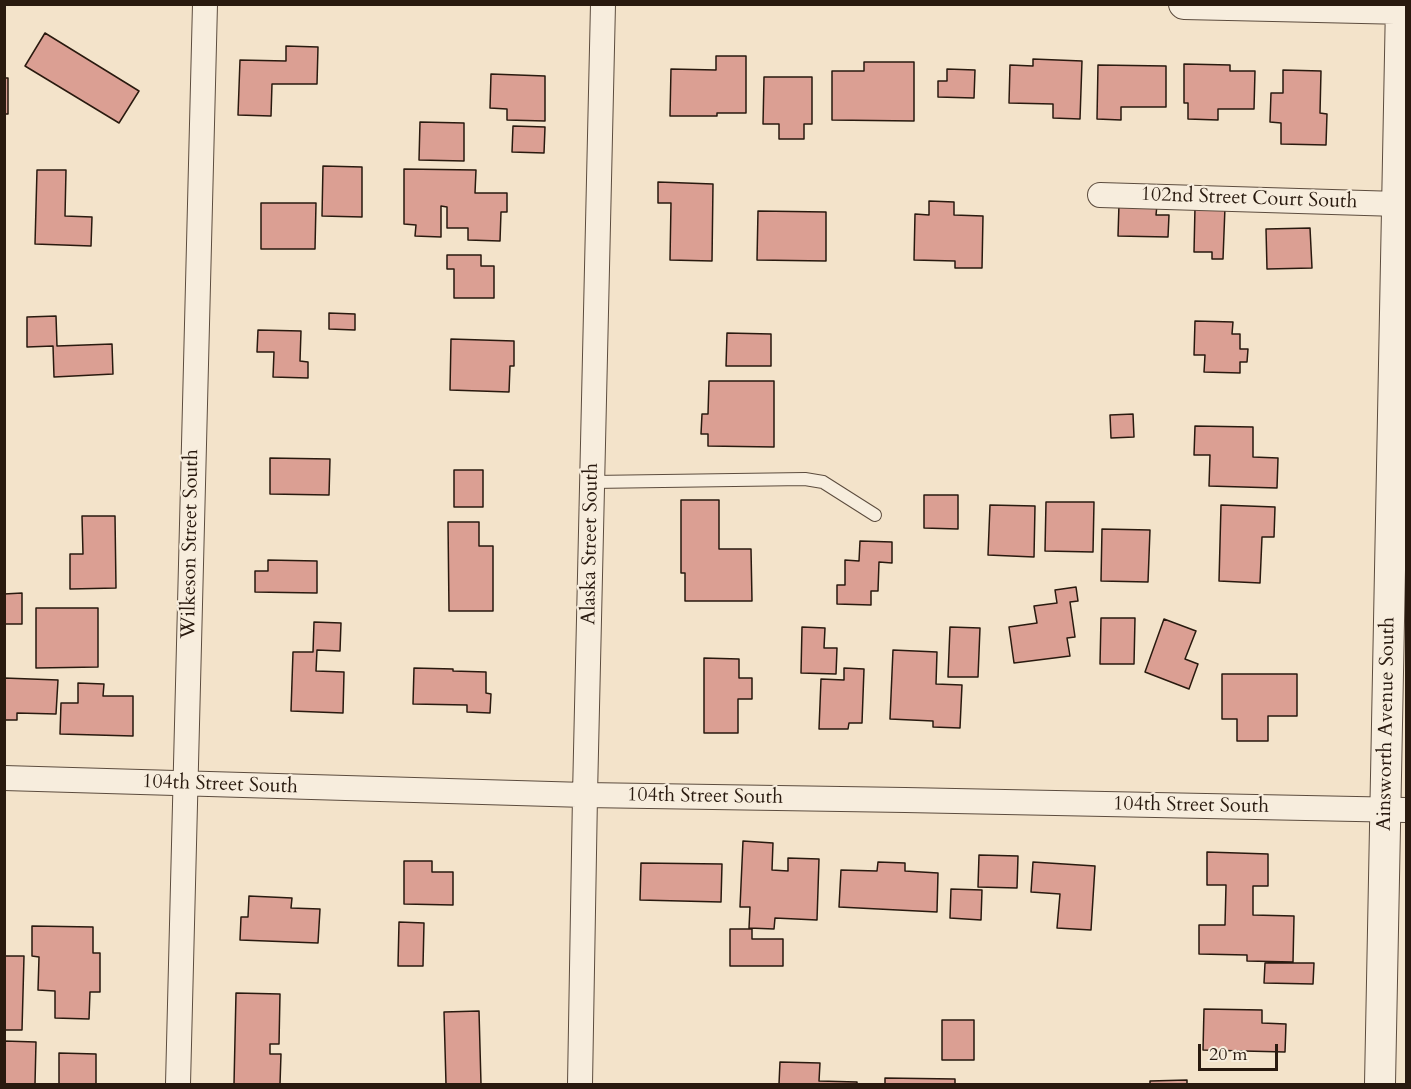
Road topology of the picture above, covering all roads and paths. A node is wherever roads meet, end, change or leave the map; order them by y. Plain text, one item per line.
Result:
1 (205, 4) edge
2 (603, 4) edge
3 (1185, 4) edge
4 (1403, 8) edge
5 (1100, 195) dead end
6 (1398, 204) junction
7 (1400, 468) edge
8 (592, 482) junction
9 (875, 515) dead end
10 (4, 778) edge
11 (185, 784) junction
12 (585, 795) junction
13 (1396, 811) edge
14 (178, 1084) edge
15 (580, 1084) edge
16 (1380, 1084) edge

1 - 11 street, Wilkeson Street South
2 - 8 street, Alaska Street South
3 - 4 street
4 - 6 street, Ainsworth Avenue South
5 - 6 street, 102nd Street Court South
6 - 7 street, Ainsworth Avenue South
7 - 13 street, Ainsworth Avenue South
8 - 9 lane
8 - 12 street, Alaska Street South
10 - 11 street, 104th Street South
11 - 12 street, 104th Street South
11 - 14 street, Wilkeson Street South
12 - 13 street, 104th Street South
12 - 15 street, Alaska Street South
13 - 16 street, Ainsworth Avenue South

